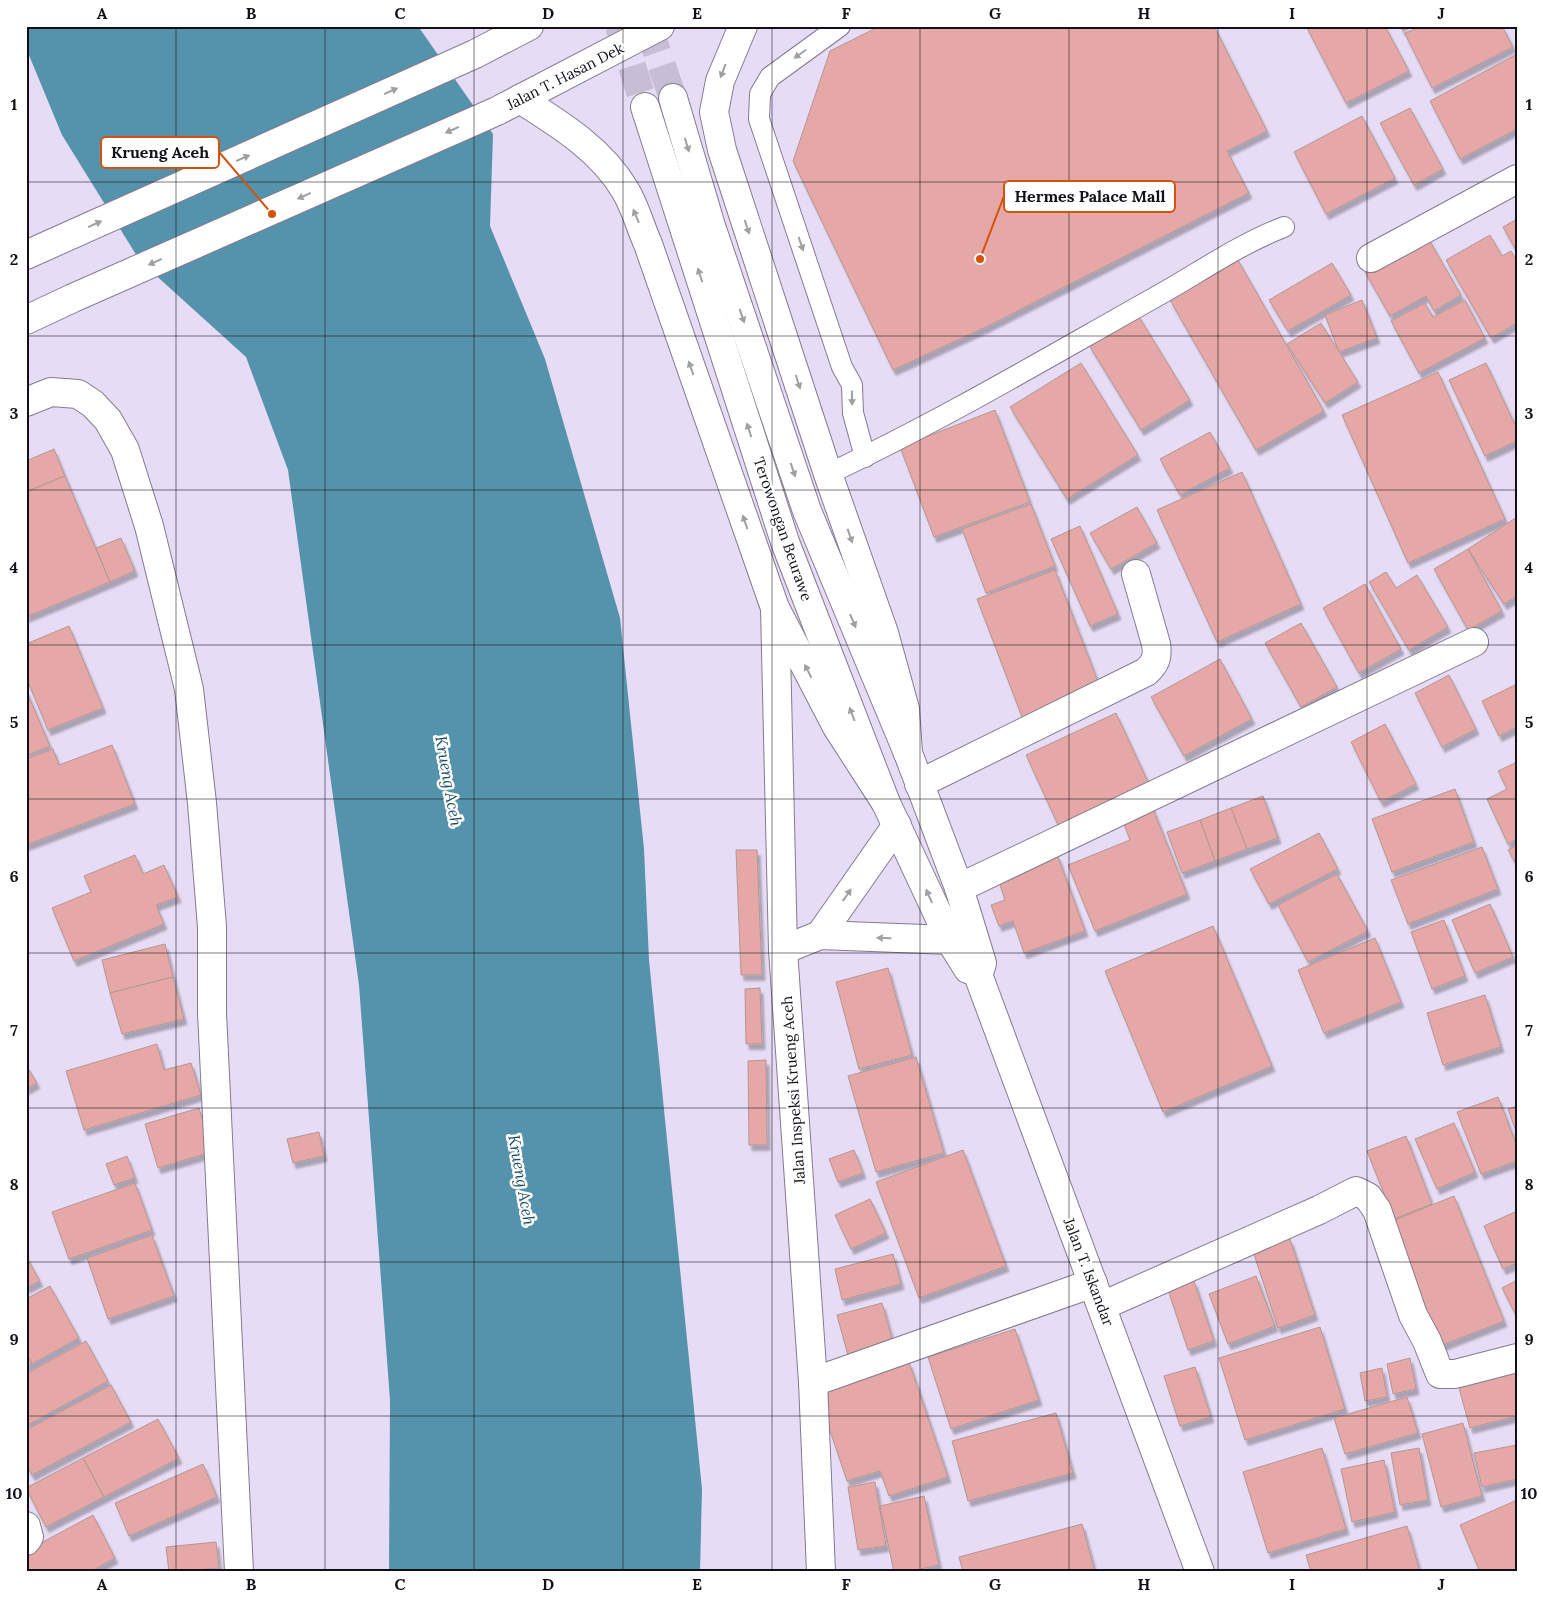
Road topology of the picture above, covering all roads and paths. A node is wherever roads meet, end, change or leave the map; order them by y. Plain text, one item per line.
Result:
1 (529, 26) edge
2 (660, 26) edge
3 (743, 26) edge
4 (840, 26) edge
5 (491, 41) edge
6 (673, 98) tunnel mouth
7 (509, 105) junction
8 (645, 106) tunnel mouth
9 (1517, 180) edge
10 (1284, 226) dead end
11 (26, 255) edge
12 (1371, 258) dead end
13 (26, 320) edge
14 (26, 402) edge
15 (865, 457) junction
16 (828, 474) junction
17 (1136, 574) dead end
18 (776, 608) junction
19 (1474, 642) dead end
20 (908, 754) junction
21 (919, 784) junction
22 (892, 814) junction
23 (958, 888) junction
24 (960, 934) junction
25 (820, 935) junction
26 (784, 950) junction
27 (1098, 1294) junction
28 (1517, 1358) edge
29 (812, 1382) junction
30 (26, 1526) edge
31 (26, 1541) edge
32 (239, 1572) edge
33 (821, 1572) edge
34 (1200, 1572) edge

1 - 5 street
2 - 7 street, Jalan T. Hasan Dek
3 -> 16 street
4 -> 15 lane
11 -> 5 street
6 -> 20 street, Terowongan Beurawe
7 -> 13 street, Jalan T. Hasan Dek
18 -> 7 street
22 -> 8 street, Terowongan Beurawe
9 - 12 street
10 - 15 lane
14 - 32 street
15 - 16 lane
16 -> 20 street
17 - 21 street
22 -> 18 street
18 - 26 street, Jalan Inspeksi Krueng Aceh
19 - 23 street
20 - 21 street, Terowongan Beurawe
21 - 23 street, Terowongan Beurawe
24 -> 22 street, Terowongan Beurawe
25 -> 22 street
23 - 24 street, Terowongan Beurawe
24 -> 25 street
24 - 27 street, Jalan T. Iskandar
25 - 26 street
26 - 29 street, Jalan Inspeksi Krueng Aceh
27 - 28 street
27 - 29 street
27 - 34 street, Jalan T. Iskandar
29 - 33 street, Jalan Inspeksi Krueng Aceh
30 - 31 street

